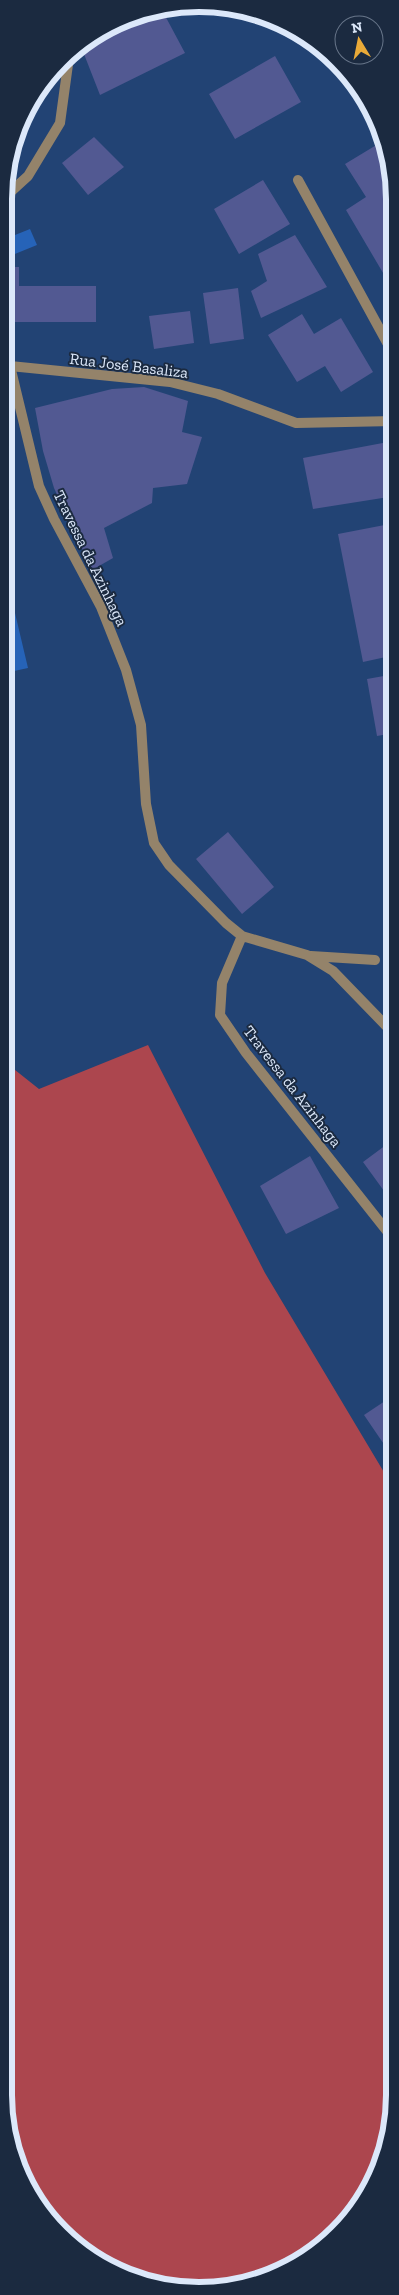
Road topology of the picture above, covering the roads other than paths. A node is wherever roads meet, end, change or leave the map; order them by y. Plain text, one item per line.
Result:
1 (68, 66) edge
2 (298, 180) dead end
3 (13, 189) edge
4 (386, 341) edge
5 (12, 364) edge
6 (12, 380) edge
7 (386, 421) edge
8 (242, 936) junction
9 (307, 956) junction
10 (375, 960) dead end
11 (386, 1026) edge
12 (386, 1230) edge

1 - 3 street
2 - 4 street
5 - 7 street, Rua José Basaliza
6 - 8 street, Travessa da Azinhaga
8 - 9 street, Travessa da Azinhaga
8 - 12 street, Travessa da Azinhaga
9 - 10 street, Travessa da Azinhaga
9 - 11 street, Travessa da Azinhaga

